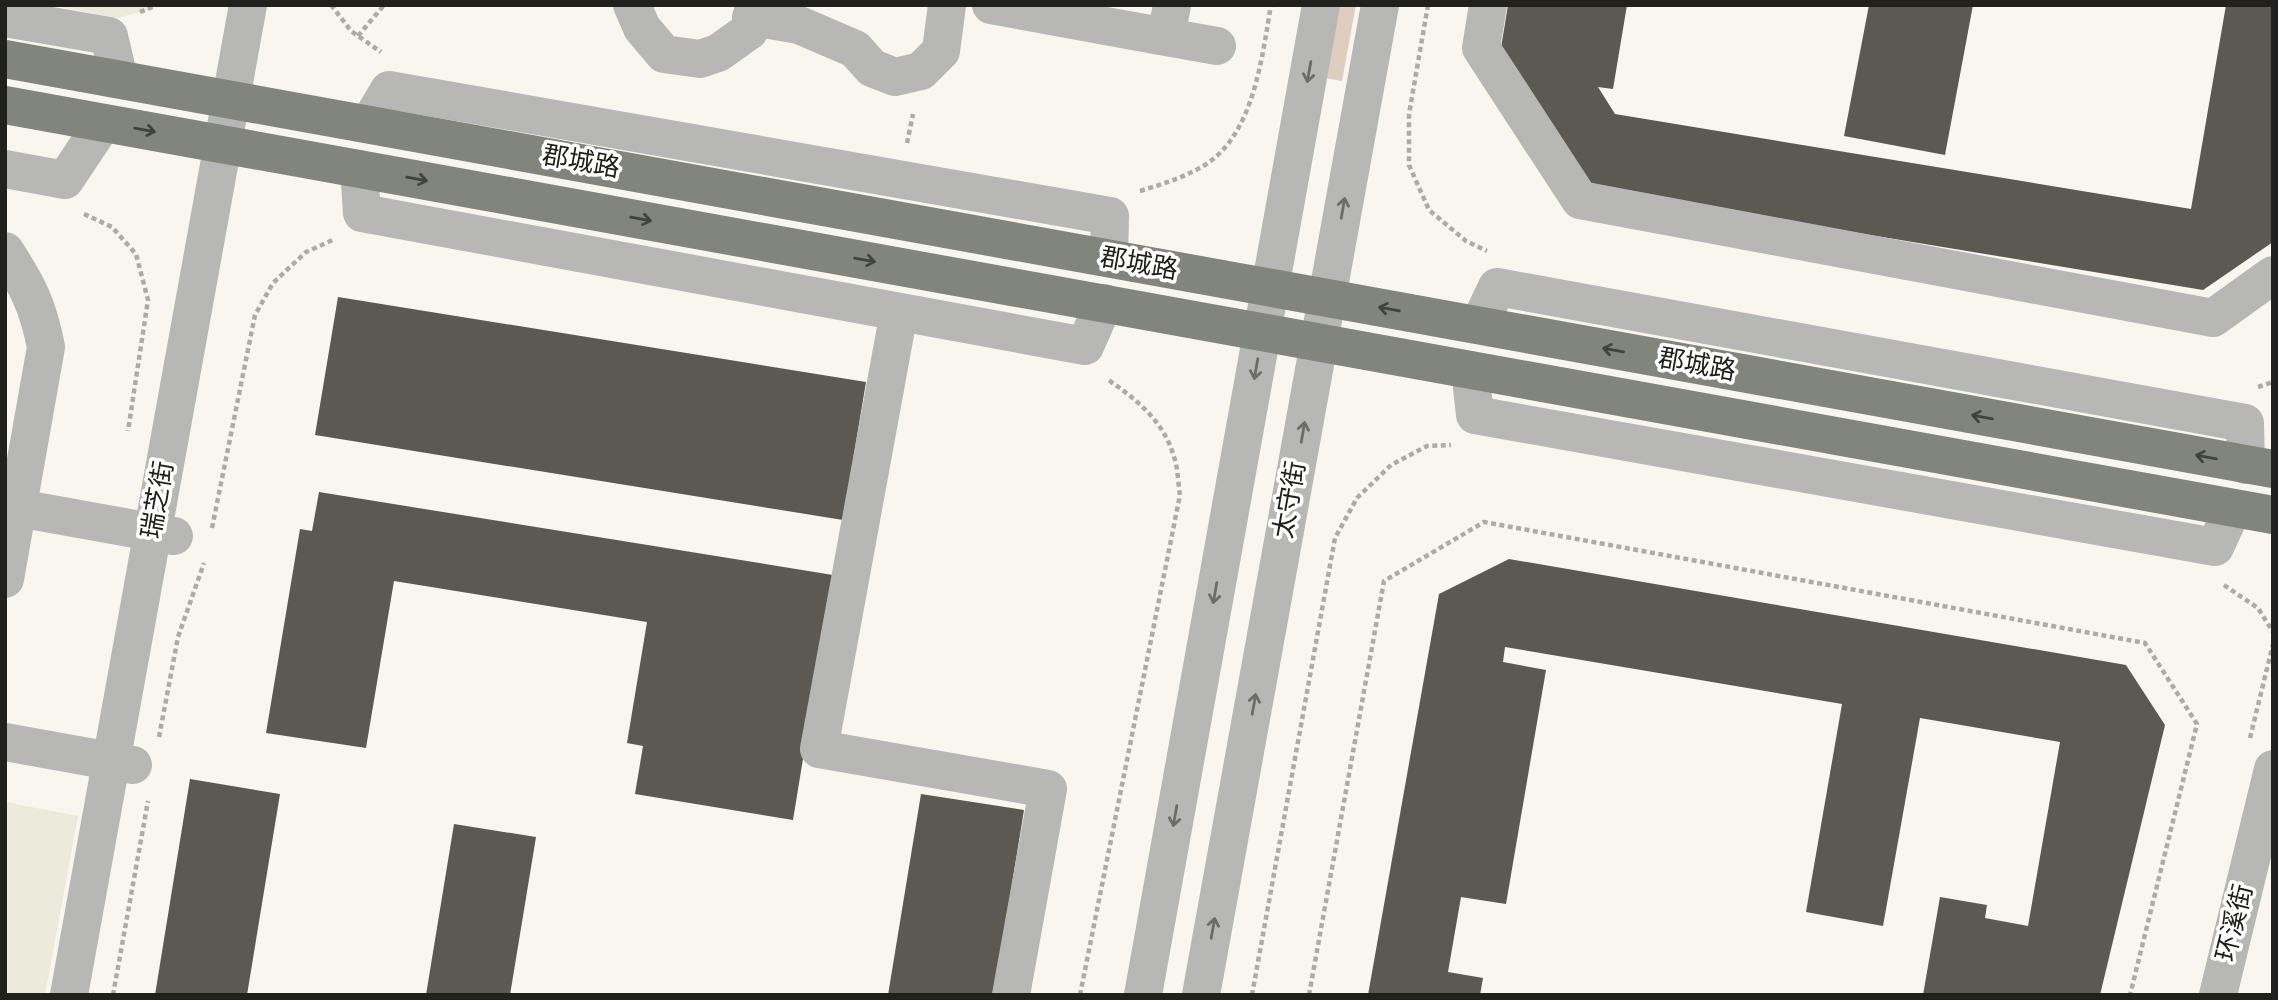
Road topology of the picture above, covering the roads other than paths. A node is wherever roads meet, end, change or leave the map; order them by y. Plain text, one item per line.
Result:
1 (248, 5) edge
2 (270, 5) edge
3 (632, 5) edge
4 (947, 5) edge
5 (991, 5) edge
6 (1321, 5) edge
7 (1380, 5) edge
8 (1488, 5) edge
9 (753, 11) edge
10 (5, 18) edge
11 (1169, 21) edge
12 (1217, 46) dead end
13 (5, 59) edge
14 (119, 79) junction
15 (241, 101) junction
16 (5, 105) edge
17 (103, 122) junction
18 (233, 146) junction
19 (5, 169) edge
20 (359, 169) junction
21 (5, 251) edge
22 (2273, 275) edge
23 (1270, 287) junction
24 (1327, 298) junction
25 (1104, 303) junction
26 (899, 312) junction
27 (1262, 332) junction
28 (1319, 342) junction
29 (2259, 467) edge
30 (18, 508) junction
31 (2273, 515) edge
32 (179, 536) junction
33 (5, 579) edge
34 (5, 742) edge
35 (122, 764) junction
36 (2273, 769) edge
37 (2273, 862) edge
38 (69, 995) edge
39 (91, 995) edge
40 (1011, 995) edge
41 (1143, 995) edge
42 (1201, 995) edge
43 (2218, 995) edge
44 (2240, 995) edge

1 - 15 street, 瑞芝街
2 - 15 street, 瑞芝街
3 - 9 street
4 - 9 street
5 - 11 street
6 -> 23 street
24 -> 7 street, 太守街
8 - 22 street
10 - 14 street
11 - 12 street
13 - 14 main road, 郡城路
14 - 15 main road, 郡城路
15 - 18 street, 瑞芝街
15 - 23 main road, 郡城路
16 - 17 main road, 郡城路
17 -> 18 main road, 郡城路
17 - 19 street
18 - 20 main road, 郡城路
18 - 32 street, 瑞芝街
20 -> 25 main road, 郡城路
20 - 26 street
21 - 30 street
23 - 24 main road, 郡城路
23 - 27 street
24 - 28 street, 太守街
29 -> 24 main road, 郡城路
25 - 26 street
25 - 27 main road, 郡城路
26 - 40 street
27 - 28 main road, 郡城路
27 -> 41 street
28 - 31 main road, 郡城路
42 -> 28 street, 太守街
30 - 32 street
30 - 33 street
32 - 35 street, 瑞芝街
34 - 35 street
35 - 38 street, 瑞芝街
35 - 39 street, 瑞芝街
36 - 43 street, 环溪街
37 - 44 street, 环溪街

